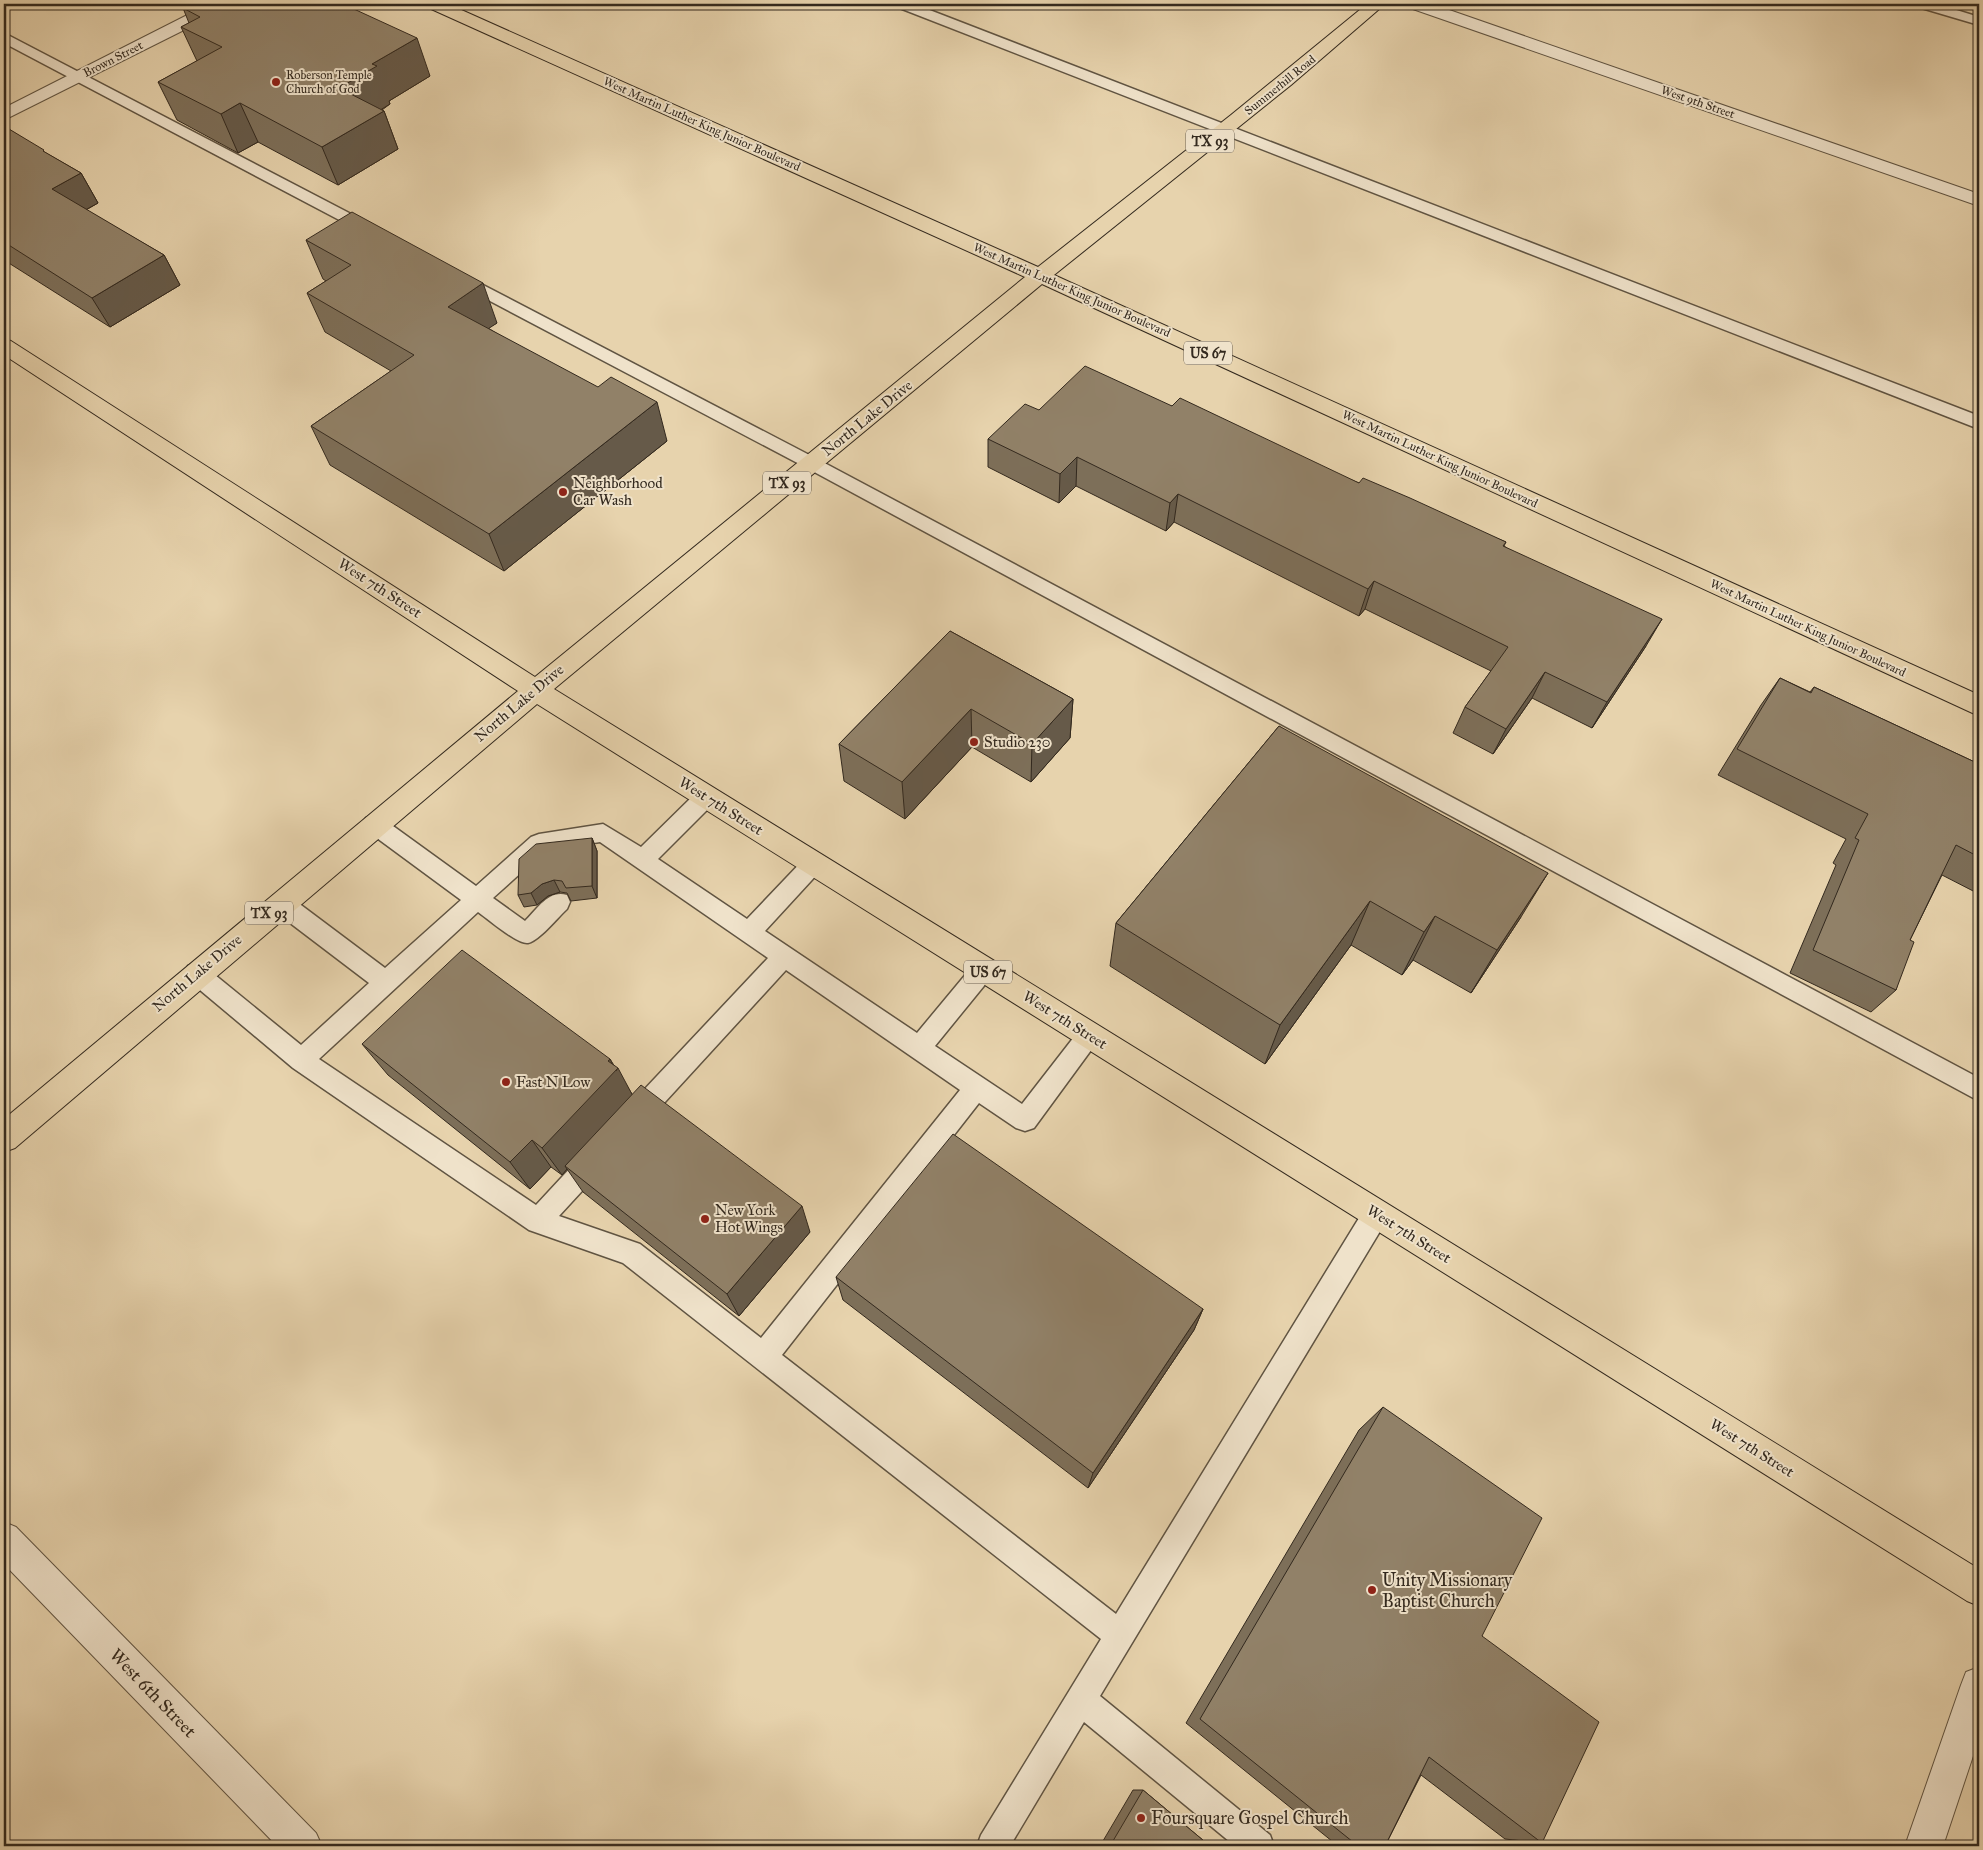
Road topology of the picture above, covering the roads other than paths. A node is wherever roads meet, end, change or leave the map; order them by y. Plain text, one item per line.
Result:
1 (222, 4) edge
2 (435, 4) edge
3 (902, 4) edge
4 (1377, 4) edge
5 (1416, 4) edge
6 (1923, 4) edge
7 (1979, 21) edge
8 (4, 37) edge
9 (78, 77) junction
10 (4, 115) edge
11 (1224, 130) junction
12 (1979, 200) edge
13 (387, 240) edge
14 (440, 268) edge
15 (1040, 276) junction
16 (4, 346) edge
17 (1979, 423) edge
18 (811, 463) junction
19 (535, 690) junction
20 (1979, 706) edge
21 (706, 797) junction
22 (374, 824) junction
23 (643, 860) junction
24 (814, 863) junction
25 (477, 899) junction
26 (559, 902) dead end
27 (281, 903) junction
28 (749, 932) junction
29 (784, 956) junction
30 (984, 969) junction
31 (196, 974) junction
32 (386, 982) junction
33 (1089, 1035) junction
34 (920, 1048) junction
35 (301, 1060) junction
36 (977, 1087) junction
37 (1979, 1090) edge
38 (4, 1138) edge
39 (1376, 1214) junction
40 (538, 1221) junction
41 (765, 1355) junction
42 (4, 1539) edge
43 (1979, 1589) edge
44 (1121, 1636) junction
45 (1979, 1685) edge
46 (1081, 1700) junction
47 (303, 1846) edge
48 (992, 1846) edge
49 (1259, 1846) edge
50 (1924, 1846) edge

1 - 9 street, Brown Street
2 - 15 main road, West Martin Luther King Junior Boulevard / US 67
3 - 11 lane
4 - 11 main road, Summerhill Road / TX 93
5 - 12 street, West 9th Street
6 - 7 lane
8 - 9 lane
9 - 10 street, Brown Street
9 - 13 lane
11 - 15 main road, Summerhill Road / TX 93
11 - 17 lane
14 - 18 lane
15 - 18 main road, North Lake Drive / TX 93
15 - 20 main road, West Martin Luther King Junior Boulevard / US 67
16 - 19 main road, West 7th Street / US 67
18 - 19 main road, North Lake Drive / TX 93
18 - 37 lane
19 - 21 main road, West 7th Street / US 67
19 - 22 main road, North Lake Drive / TX 93
21 - 23 lane
21 - 24 main road, West 7th Street / US 67
22 - 25 lane
22 - 27 main road, North Lake Drive / TX 93
23 - 25 lane
23 - 28 lane
24 - 28 lane
24 - 30 main road, West 7th Street / US 67
25 - 26 lane
25 - 32 lane
27 - 31 main road, North Lake Drive / TX 93
27 - 32 lane
28 - 29 lane
29 - 34 lane
29 - 40 lane
30 - 33 main road, West 7th Street / US 67
30 - 34 lane
31 - 35 lane
31 - 38 main road, North Lake Drive / TX 93
32 - 35 lane
33 - 36 lane
33 - 39 main road, West 7th Street / US 67
34 - 36 lane
35 - 40 lane
36 - 41 lane
39 - 43 main road, West 7th Street / US 67
39 - 44 lane
40 - 41 lane
41 - 44 lane
42 - 47 street, West 6th Street
44 - 46 lane
45 - 50 street
46 - 48 lane
46 - 49 lane

